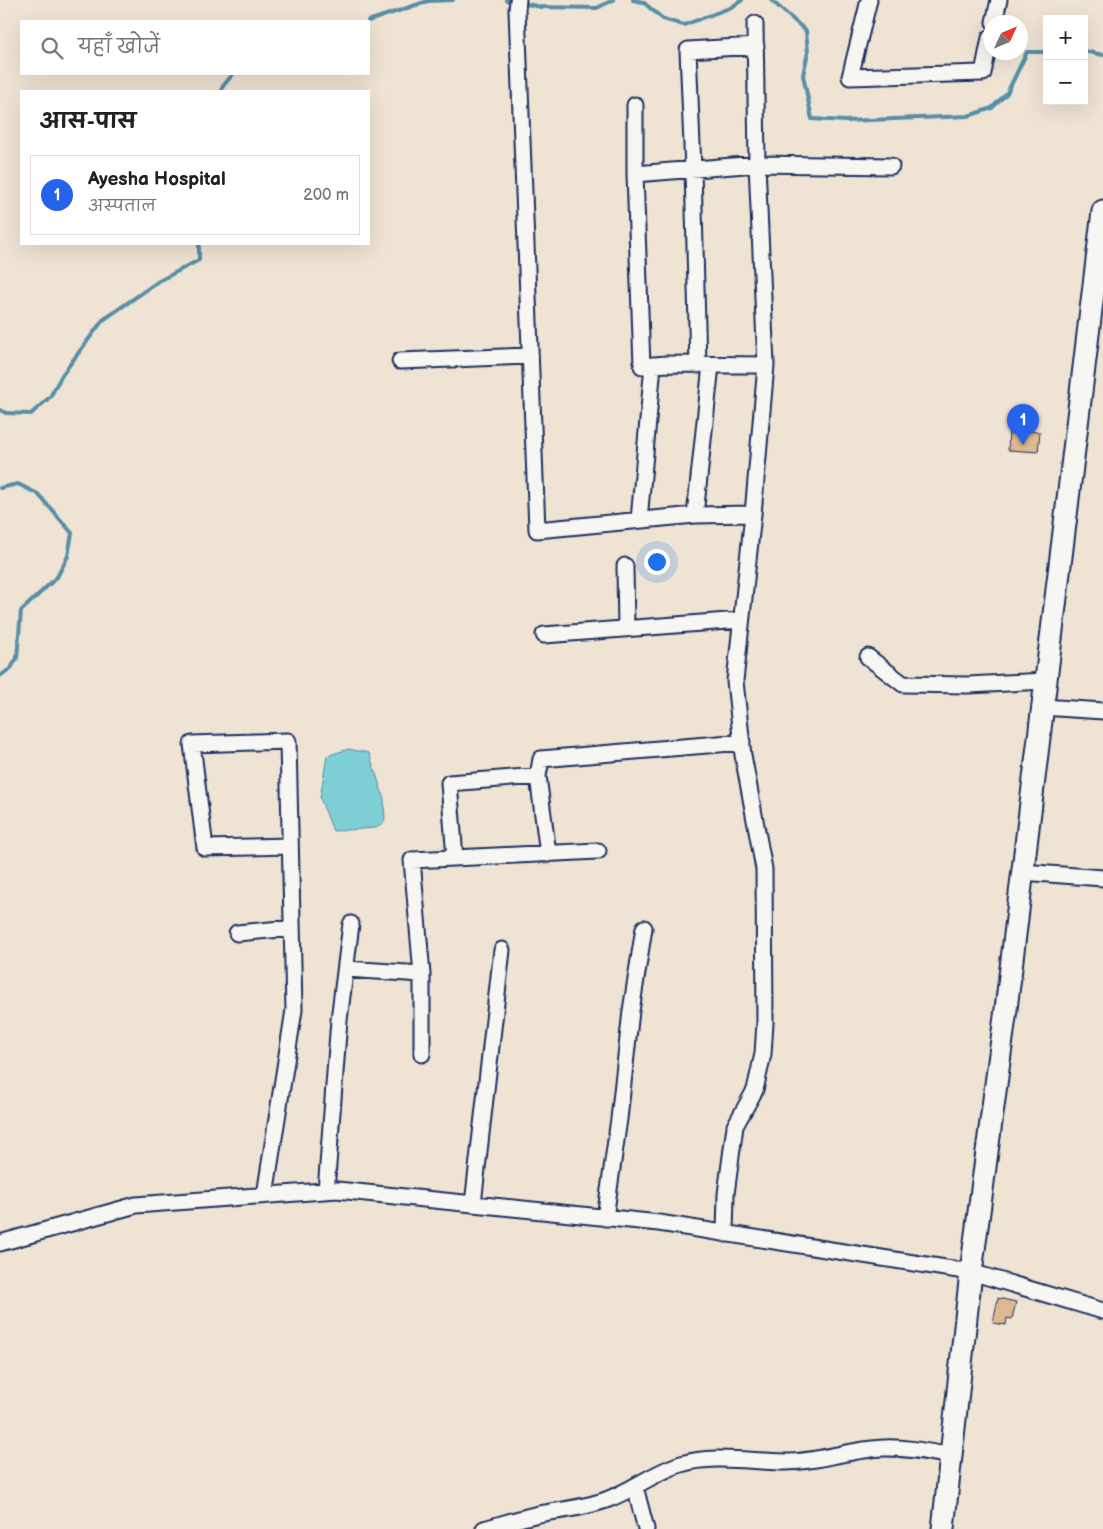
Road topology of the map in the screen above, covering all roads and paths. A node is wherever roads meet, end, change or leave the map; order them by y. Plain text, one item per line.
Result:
1 (869, 0) edge
2 (999, 0) edge
3 (517, 5) edge
4 (996, 15) edge
5 (755, 24) dead end
6 (756, 46) junction
7 (986, 60) edge
8 (634, 105) dead end
9 (757, 164) junction
10 (891, 166) dead end
11 (693, 169) junction
12 (635, 174) junction
13 (1103, 212) edge
14 (530, 356) junction
15 (400, 361) dead end
16 (653, 365) junction
17 (704, 365) junction
18 (766, 365) junction
19 (695, 514) junction
20 (753, 514) junction
21 (639, 520) junction
22 (625, 566) dead end
23 (741, 620) junction
24 (626, 629) junction
25 (544, 635) dead end
26 (868, 657) dead end
27 (1046, 681) junction
28 (1042, 707) junction
29 (1103, 711) edge
30 (742, 742) junction
31 (538, 776) junction
32 (290, 846) junction
33 (598, 851) dead end
34 (548, 854) junction
35 (455, 858) junction
36 (1022, 872) junction
37 (1103, 878) edge
38 (351, 924) dead end
39 (292, 928) junction
40 (644, 928) dead end
41 (237, 933) dead end
42 (502, 950) dead end
43 (346, 969) junction
44 (422, 974) junction
45 (422, 1054) dead end
46 (326, 1191) junction
47 (265, 1195) junction
48 (473, 1204) junction
49 (604, 1218) junction
50 (725, 1234) junction
51 (0, 1243) edge
52 (971, 1272) junction
53 (1103, 1311) edge
54 (951, 1456) junction
55 (634, 1486) junction
56 (484, 1529) edge
57 (646, 1529) edge
58 (944, 1529) edge

1 - 7 street
2 - 4 street
3 - 14 street
5 - 6 street
6 - 9 street
6 - 11 street
8 - 12 street
9 - 10 street
9 - 11 street
9 - 18 street
11 - 12 street
11 - 17 street
12 - 16 street
13 - 27 main road
14 - 15 street
14 - 21 street
16 - 17 street
16 - 21 street
17 - 18 street
17 - 19 street
18 - 20 street
19 - 20 street
19 - 21 street
20 - 23 street
22 - 24 street
23 - 24 street
23 - 30 street
24 - 25 street
26 - 27 street
27 - 28 main road
28 - 29 street
28 - 36 main road
30 - 31 street
30 - 50 street
31 - 34 street
31 - 35 street
32 - 32 street
32 - 39 street
33 - 34 street
34 - 35 street
35 - 44 street
36 - 37 street
36 - 52 main road
38 - 43 street
39 - 41 street
39 - 47 street
40 - 49 street
42 - 48 street
43 - 44 street
43 - 46 street
44 - 45 street
46 - 47 street
46 - 48 street
47 - 51 street
48 - 49 street
49 - 50 street
50 - 52 street
52 - 53 street
52 - 54 main road
54 - 55 street
54 - 58 main road
55 - 56 street
55 - 57 street

